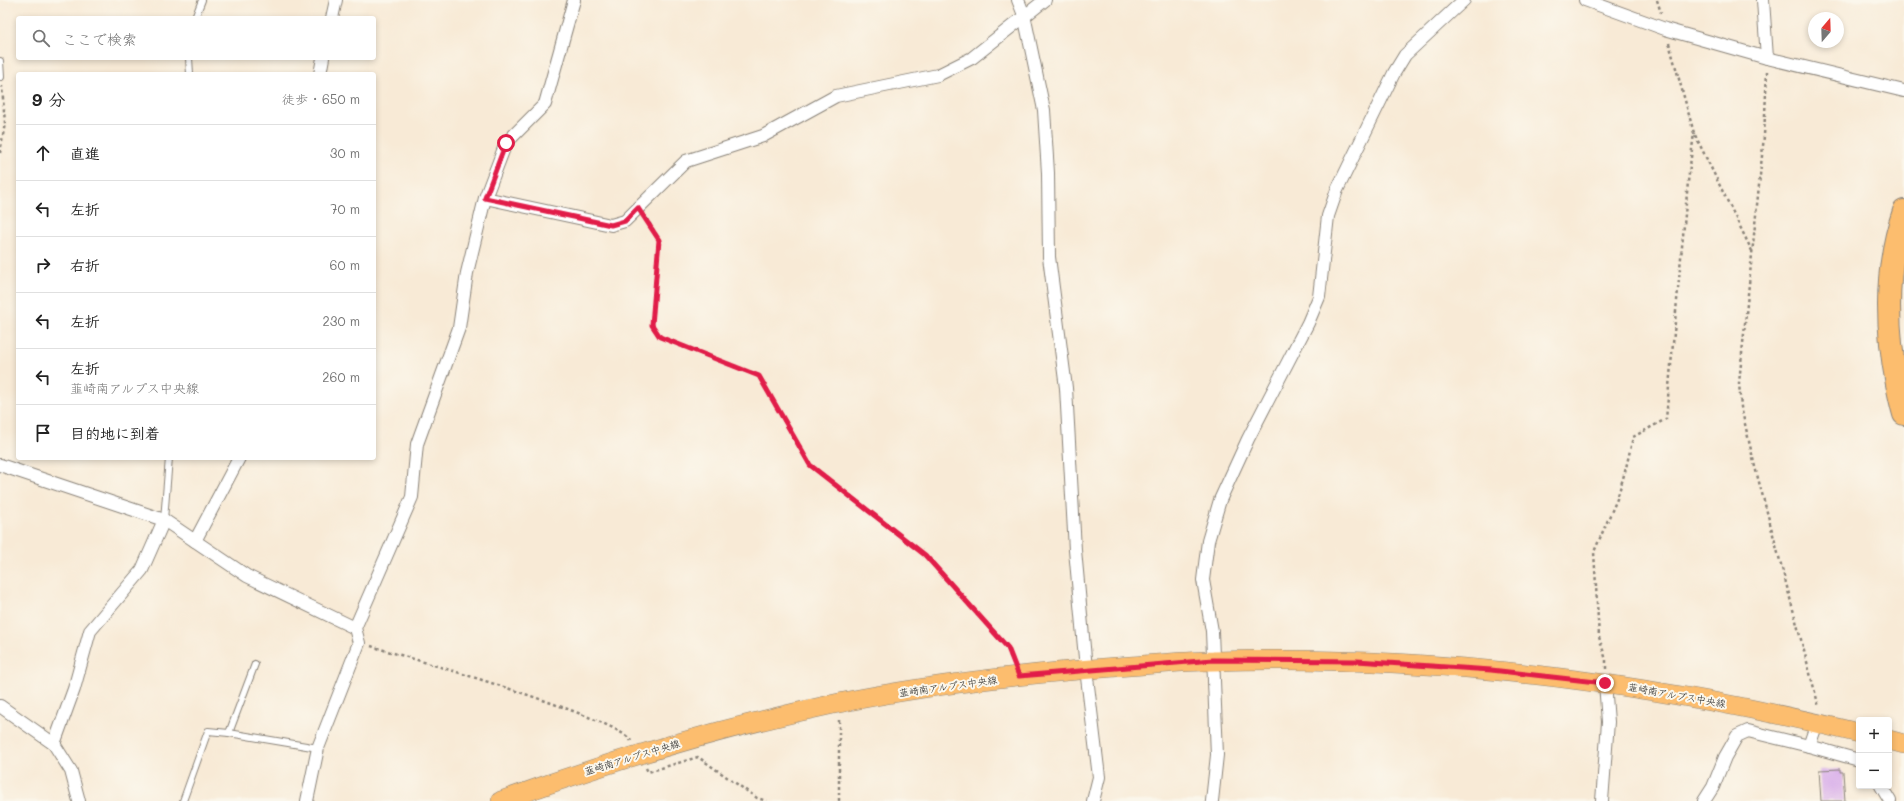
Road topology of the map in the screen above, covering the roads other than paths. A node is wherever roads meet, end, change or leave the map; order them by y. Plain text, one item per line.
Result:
1 (202, 0) edge
2 (336, 0) edge
3 (574, 0) edge
4 (1018, 0) edge
5 (1045, 0) edge
6 (1464, 0) edge
7 (1585, 0) edge
8 (1762, 0) edge
9 (1024, 15) junction
10 (196, 16) edge
11 (332, 16) edge
12 (1767, 58) junction
13 (189, 60) edge
14 (323, 60) edge
15 (0, 61) edge
16 (190, 72) edge
17 (320, 72) edge
18 (1, 77) road end
19 (1904, 91) edge
20 (485, 198) junction
21 (1904, 211) edge
22 (1904, 414) edge
23 (169, 460) edge
24 (238, 460) edge
25 (0, 465) edge
26 (164, 520) junction
27 (195, 541) junction
28 (355, 628) junction
29 (1213, 660) junction
30 (254, 664) dead end
31 (1086, 669) junction
32 (1605, 683) junction
33 (0, 706) edge
34 (1817, 723) junction
35 (1856, 732) edge
36 (229, 733) junction
37 (1892, 741) edge
38 (54, 744) junction
39 (1904, 744) edge
40 (1809, 746) junction
41 (318, 748) junction
42 (1856, 759) edge
43 (1883, 789) edge
44 (79, 801) edge
45 (183, 801) edge
46 (307, 801) edge
47 (501, 801) edge
48 (1093, 801) edge
49 (1212, 801) edge
50 (1602, 801) edge
51 (1704, 801) edge
52 (1890, 801) edge

1 - 10 lane
2 - 11 street
3 - 20 street
4 - 9 street
5 - 9 street
6 - 29 street
7 - 12 street
8 - 12 street
9 - 20 street
9 - 31 street
12 - 19 street
13 - 16 lane
14 - 17 street
15 - 18 lane
20 - 28 street
21 - 22 highway
23 - 26 lane
24 - 27 street
25 - 26 street
26 - 27 street
26 - 38 street
27 - 28 street
28 - 41 street
29 - 31 main road, 韮崎南アルプス中央線
29 - 32 main road, 韮崎南アルプス中央線
29 - 49 street
30 - 36 lane
31 - 47 main road, 韮崎南アルプス中央線
31 - 48 street
32 - 34 main road, 韮崎南アルプス中央線
32 - 50 street
33 - 38 street
34 - 35 main road, 韮崎南アルプス中央線
34 - 40 street
36 - 41 lane
36 - 45 lane
37 - 39 main road
38 - 44 street
40 - 42 street
40 - 51 street
41 - 46 street
43 - 52 street

